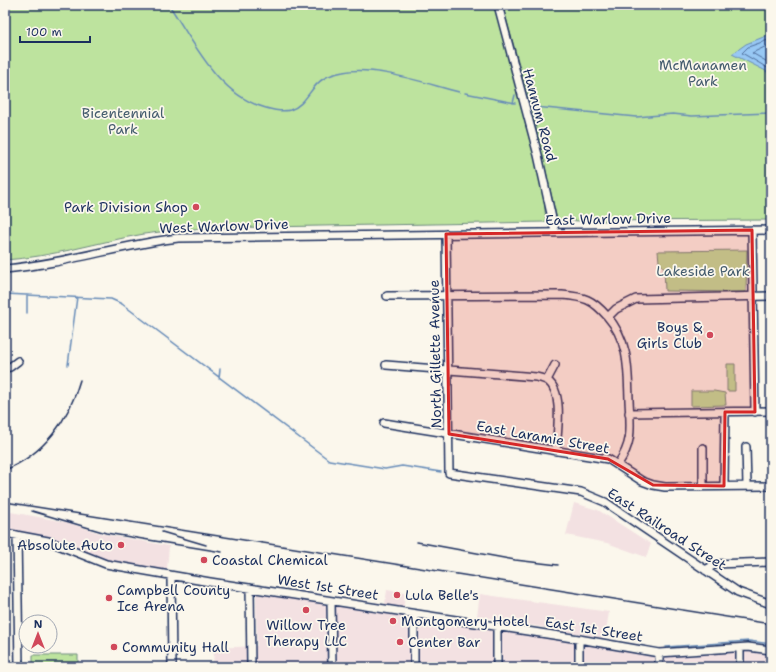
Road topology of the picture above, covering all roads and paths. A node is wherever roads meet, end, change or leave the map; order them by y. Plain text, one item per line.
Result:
1 (500, 5) edge
2 (752, 230) junction
3 (771, 230) edge
4 (555, 232) junction
5 (446, 234) junction
6 (5, 269) edge
7 (387, 296) dead end
8 (447, 296) junction
9 (753, 296) junction
10 (771, 296) edge
11 (608, 317) junction
12 (18, 361) dead end
13 (386, 365) dead end
14 (555, 365) dead end
15 (5, 368) edge
16 (448, 369) junction
17 (547, 380) junction
18 (771, 411) edge
19 (725, 412) junction
20 (755, 412) junction
21 (629, 413) junction
22 (384, 423) dead end
23 (449, 434) junction
24 (703, 448) dead end
25 (746, 448) dead end
26 (556, 451) junction
27 (618, 464) junction
28 (449, 473) joint
29 (704, 486) junction
30 (724, 486) junction
31 (747, 486) junction
32 (771, 486) edge
33 (5, 533) edge
34 (17, 535) junction
35 (771, 562) edge
36 (705, 570) junction
37 (171, 576) junction
38 (250, 588) junction
39 (331, 601) junction
40 (771, 604) edge
41 (414, 614) junction
42 (497, 627) junction
43 (578, 639) junction
44 (740, 648) junction
45 (771, 650) edge
46 (659, 653) junction
47 (19, 667) edge
48 (172, 667) edge
49 (251, 667) edge
50 (332, 667) edge
51 (414, 667) edge
52 (498, 667) edge
53 (579, 667) edge
54 (659, 667) edge
55 (740, 667) edge

1 - 4 street, Hannum Road
2 - 3 street, East Warlow Drive
2 - 4 street, East Warlow Drive
2 - 9 street
4 - 5 street, East Warlow Drive
5 - 6 street, West Warlow Drive
5 - 8 street, North Gillette Avenue
7 - 8 street
8 - 11 street
8 - 16 street, North Gillette Avenue
9 - 10 street
9 - 11 street
9 - 20 street
11 - 21 street
12 - 15 street
13 - 16 street
14 - 17 street
16 - 17 street
16 - 23 street, North Gillette Avenue
17 - 26 street
18 - 20 street
19 - 20 street
19 - 21 street
19 - 30 street
21 - 27 street
22 - 23 street, East Laramie Street
23 - 26 street, East Laramie Street
23 - 28 street, North Gillette Avenue
24 - 29 street
25 - 31 street
26 - 27 street, East Laramie Street
27 - 29 street, East Laramie Street
28 - 36 street, East Railroad Street
29 - 30 street, East Laramie Street
30 - 31 street, East Laramie Street
31 - 32 street, East Laramie Street
33 - 34 street, West 1st Street
34 - 37 street, West 1st Street
34 - 47 street
35 - 36 street
36 - 40 street, East Railroad Street
37 - 38 street, West 1st Street
37 - 48 street
38 - 39 street, West 1st Street
38 - 49 street
39 - 41 street, West 1st Street
39 - 50 street
41 - 42 street, East 1st Street
41 - 51 street
42 - 43 street, East 1st Street
42 - 52 street
43 - 46 street, East 1st Street
43 - 53 street
44 - 45 street, East 1st Street
44 - 46 street, East 1st Street
44 - 55 street
46 - 54 street

